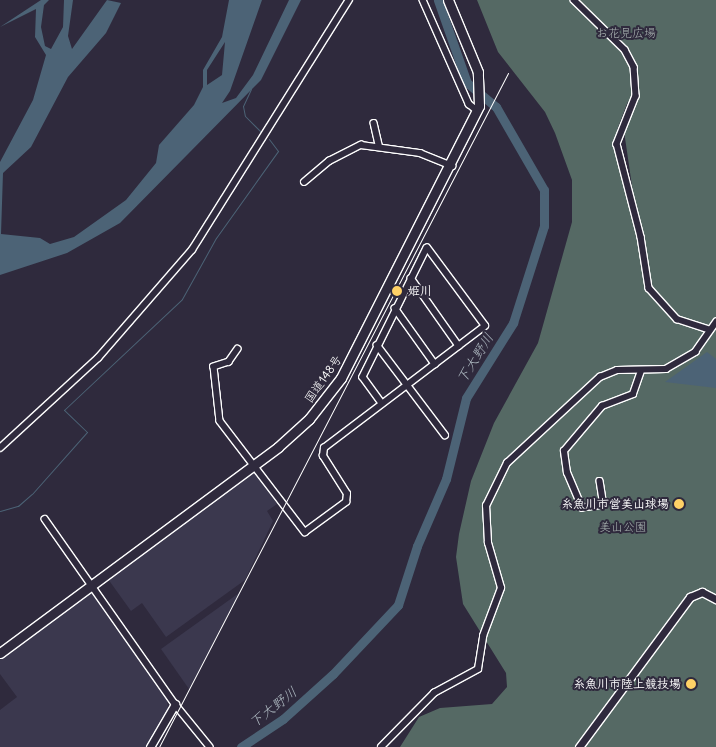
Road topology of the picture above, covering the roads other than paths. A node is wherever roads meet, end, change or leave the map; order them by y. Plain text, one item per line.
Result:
1 (349, 0) edge
2 (423, 0) edge
3 (448, 0) edge
4 (574, 0) edge
5 (478, 111) junction
6 (374, 122) dead end
7 (379, 145) junction
8 (452, 166) junction
9 (304, 182) dead end
10 (411, 278) junction
11 (395, 308) junction
12 (716, 322) edge
13 (708, 329) junction
14 (376, 345) junction
15 (459, 346) junction
16 (238, 349) dead end
17 (435, 364) junction
18 (641, 371) junction
19 (407, 386) junction
20 (382, 404) junction
21 (444, 435) dead end
22 (0, 448) edge
23 (253, 466) junction
24 (600, 481) dead end
25 (45, 519) dead end
26 (92, 585) junction
27 (716, 599) edge
28 (0, 653) edge
29 (175, 704) junction
30 (150, 747) edge
31 (210, 747) edge
32 (381, 747) edge
33 (579, 747) edge

1 - 22 street
2 - 5 street
3 - 5 highway, 国道148号
4 - 13 street
5 - 8 highway, 国道148号
6 - 7 street
7 - 8 street
7 - 9 street
8 - 23 highway, 国道148号
10 - 11 street
10 - 15 street
10 - 15 street
11 - 14 street
11 - 17 street
12 - 13 street
13 - 18 street
14 - 19 street
14 - 20 street
15 - 17 street
16 - 23 street
17 - 19 street
18 - 24 street
18 - 32 street
19 - 20 street
19 - 21 street
20 - 23 street
23 - 26 highway, 国道148号
25 - 26 street
26 - 28 highway, 国道148号
26 - 29 street
27 - 33 street
29 - 30 street
29 - 31 street

